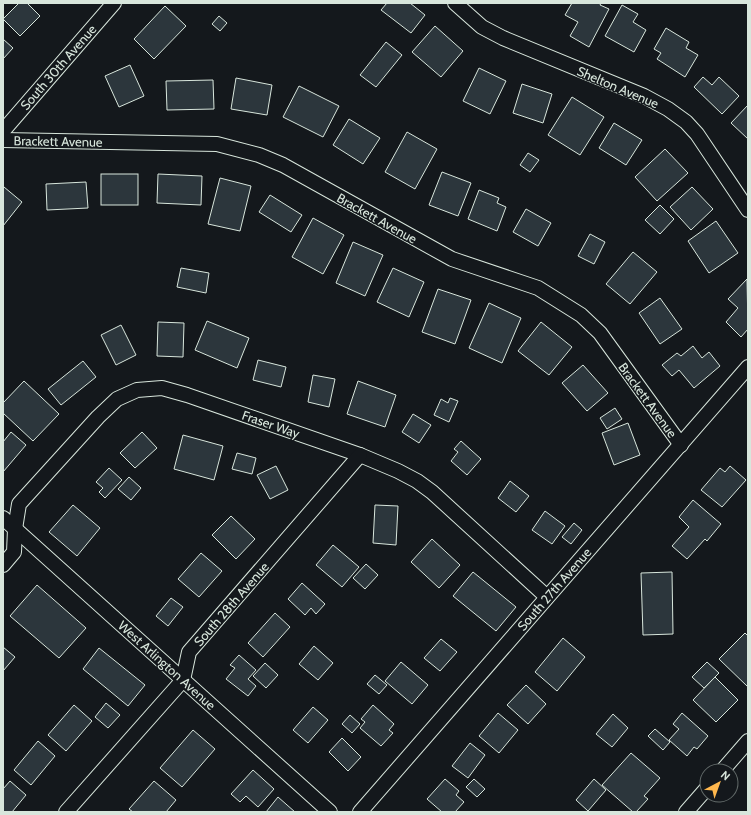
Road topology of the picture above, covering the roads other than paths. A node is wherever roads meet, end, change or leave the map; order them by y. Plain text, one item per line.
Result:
1 (114, 3) edge
2 (454, 3) edge
3 (3, 131) edge
4 (3, 140) edge
5 (748, 210) edge
6 (748, 367) edge
7 (681, 445) junction
8 (360, 455) junction
9 (3, 518) edge
10 (15, 529) junction
11 (3, 566) edge
12 (547, 597) junction
13 (183, 680) junction
14 (748, 741) edge
15 (729, 763) edge
16 (699, 797) edge
17 (66, 812) edge
18 (330, 812) edge
19 (360, 812) edge
20 (686, 812) edge

1 - 3 street, South 30th Avenue
2 - 5 street, Shelton Avenue
4 - 7 street, Brackett Avenue
6 - 7 street, South 27th Avenue
7 - 12 street, South 27th Avenue
8 - 10 street, Fraser Way
8 - 12 street, Fraser Way
8 - 13 street, South 28th Avenue
9 - 10 street, West Arlington Avenue
10 - 11 street, Fraser Way
10 - 13 street, West Arlington Avenue
12 - 19 street, South 27th Avenue
13 - 17 street, South 28th Avenue
13 - 18 street, West Arlington Avenue
14 - 15 street
16 - 20 street

